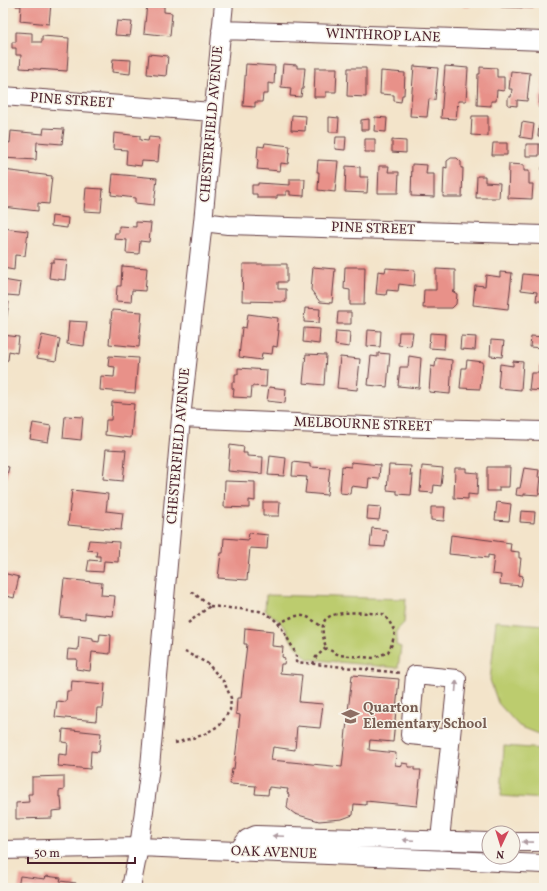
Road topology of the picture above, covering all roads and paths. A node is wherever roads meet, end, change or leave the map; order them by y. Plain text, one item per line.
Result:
1 (224, 3) edge
2 (221, 30) junction
3 (544, 41) edge
4 (3, 96) edge
5 (212, 112) junction
6 (203, 222) junction
7 (544, 235) edge
8 (181, 418) junction
9 (544, 430) edge
10 (191, 591) dead end
11 (210, 606) junction
12 (188, 624) dead end
13 (279, 624) junction
14 (323, 627) junction
15 (326, 648) junction
16 (185, 652) dead end
17 (314, 664) junction
18 (415, 675) junction
19 (451, 739) junction
20 (176, 743) dead end
21 (441, 841) junction
22 (481, 842) edge
23 (521, 842) edge
24 (544, 842) edge
25 (138, 847) junction
26 (3, 850) edge
27 (237, 852) junction
28 (544, 864) edge
29 (131, 888) edge

1 - 2 street, CHESTERFIELD AVENUE
2 - 3 street, WINTHROP LANE
2 - 5 street, CHESTERFIELD AVENUE
4 - 5 street, PINE STREET
5 - 6 street, CHESTERFIELD AVENUE
6 - 7 street, PINE STREET
6 - 8 street, CHESTERFIELD AVENUE
8 - 9 street, MELBOURNE STREET
8 - 25 street, CHESTERFIELD AVENUE
10 - 11 path
11 - 12 path
11 - 13 path
13 - 14 path
13 - 17 path
14 - 15 path
14 - 15 path
15 - 17 path
16 - 20 path
17 - 18 path
19 -> 18 street
18 - 19 street
19 - 21 street
21 - 22 street
21 -> 27 street
24 -> 23 street
25 - 26 street, OAK AVENUE
25 - 27 street, OAK AVENUE
25 - 29 street, CHESTERFIELD AVENUE
27 - 28 street, OAK AVENUE

